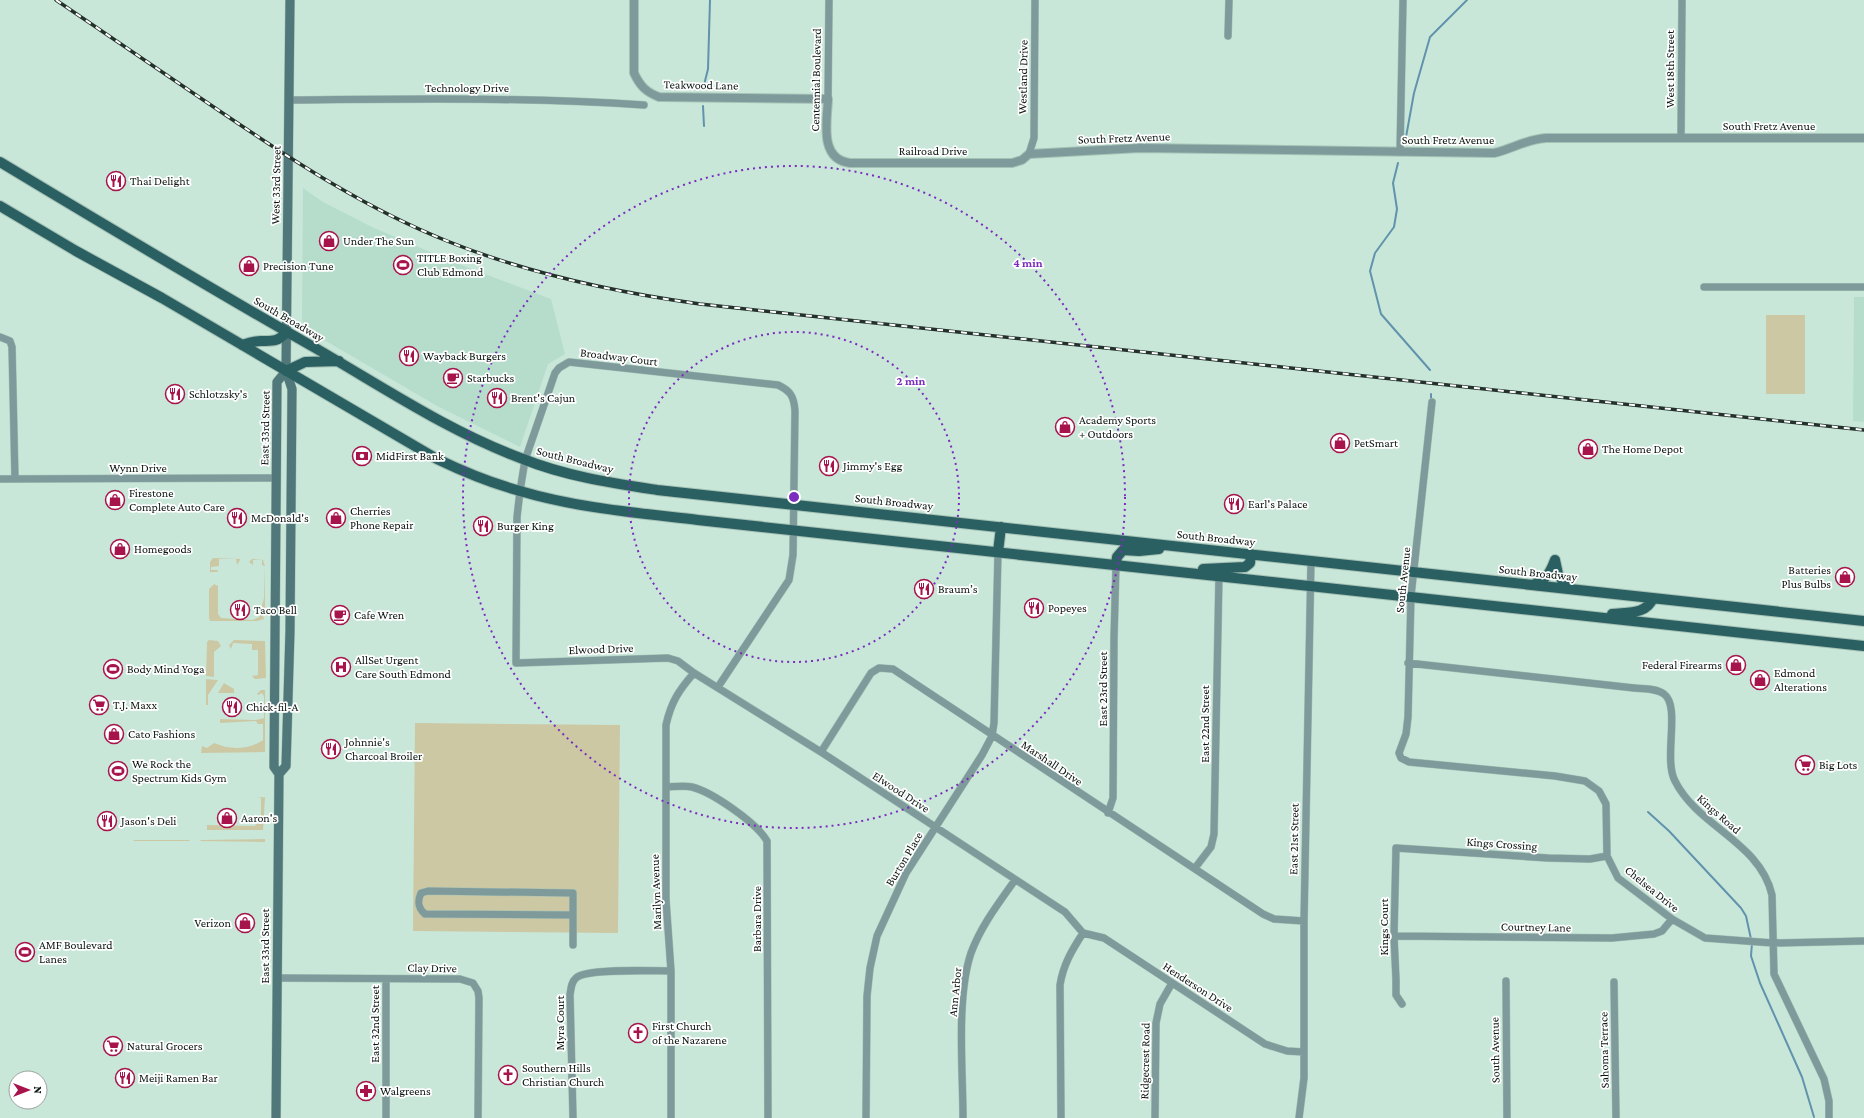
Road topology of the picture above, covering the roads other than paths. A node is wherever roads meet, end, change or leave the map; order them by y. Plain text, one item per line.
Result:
1 (290, 0) edge
2 (634, 0) edge
3 (829, 0) edge
4 (1035, 0) edge
5 (1229, 0) edge
6 (1403, 0) edge
7 (1682, 0) edge
8 (1228, 36) dead end
9 (828, 99) junction
10 (289, 100) junction
11 (644, 105) dead end
12 (1681, 138) junction
13 (1864, 138) edge
14 (1400, 152) junction
15 (1029, 154) junction
16 (835, 158) joint
17 (0, 162) edge
18 (0, 206) edge
19 (1704, 287) dead end
20 (1864, 287) edge
21 (286, 333) junction
22 (0, 337) edge
23 (242, 345) junction
24 (339, 362) junction
25 (286, 371) junction
26 (1432, 402) dead end
27 (525, 460) junction
28 (276, 478) junction
29 (0, 479) edge
30 (15, 479) junction
31 (520, 491) junction
32 (794, 505) junction
33 (1001, 527) junction
34 (792, 530) junction
35 (1175, 547) junction
36 (998, 552) junction
37 (1251, 554) junction
38 (1311, 560) junction
39 (1116, 565) junction
40 (1180, 571) junction
41 (1414, 572) junction
42 (1219, 575) junction
43 (1310, 585) junction
44 (1533, 585) junction
45 (1568, 589) junction
46 (1410, 596) junction
47 (1653, 598) junction
48 (1598, 616) junction
49 (1864, 621) edge
50 (1864, 646) edge
51 (516, 663) joint
52 (1408, 663) junction
53 (694, 673) junction
54 (718, 687) junction
55 (992, 736) junction
56 (821, 752) junction
57 (1402, 758) joint
58 (279, 774) junction
59 (666, 787) junction
60 (1108, 813) junction
61 (936, 828) junction
62 (1396, 848) joint
63 (1607, 856) junction
64 (1195, 868) junction
65 (1015, 880) junction
66 (573, 916) junction
67 (1672, 920) junction
68 (1304, 921) junction
69 (1083, 933) junction
70 (1394, 936) junction
71 (1864, 941) edge
72 (1773, 943) junction
73 (573, 945) dead end
74 (671, 971) junction
75 (277, 978) junction
76 (386, 979) junction
77 (1506, 981) dead end
78 (1614, 982) dead end
79 (1172, 983) junction
80 (1402, 1004) dead end
81 (1304, 1052) junction
82 (276, 1118) edge
83 (386, 1118) edge
84 (478, 1118) edge
85 (572, 1118) edge
86 (670, 1118) edge
87 (768, 1118) edge
88 (866, 1118) edge
89 (963, 1118) edge
90 (1061, 1118) edge
91 (1155, 1118) edge
92 (1299, 1118) edge
93 (1507, 1118) edge
94 (1616, 1118) edge
95 (1829, 1118) edge

1 - 10 main road, West 33rd Street
2 - 9 street, Teakwood Lane
3 - 9 street, Centennial Boulevard
4 - 15 street, Westland Drive
5 - 8 street
6 - 14 street
7 - 12 street, West 18th Street
9 - 16 street, Centennial Boulevard
10 - 11 street, Technology Drive
10 - 21 main road, West 33rd Street
12 - 13 street, South Fretz Avenue
12 - 14 street, South Fretz Avenue
14 - 15 street, South Fretz Avenue
15 - 16 street, Railroad Drive
17 - 21 main road, South Broadway
18 - 23 main road
19 - 20 street
21 - 23 main road
21 - 24 main road, South Broadway
21 - 25 main road, West 33rd Street
22 - 30 street
23 - 25 main road
24 - 25 main road
24 - 27 main road, South Broadway
25 - 28 main road, East 33rd Street
25 - 31 main road
25 - 58 main road, East 33rd Street
26 - 41 street, South Avenue
27 - 31 street, Broadway Court
27 - 32 main road, South Broadway
27 - 32 street, Broadway Court
28 - 30 street, Wynn Drive
28 - 58 main road, East 33rd Street
29 - 30 street, Wynn Drive
31 - 34 main road
31 - 51 street, Broadway Court
32 - 33 main road, South Broadway
32 - 34 street, Broadway Court
33 - 35 main road, South Broadway
33 - 36 main road
34 - 36 main road
34 - 54 street
35 - 37 main road, South Broadway
35 - 39 main road
36 - 39 main road
36 - 55 street, Burton Place
37 - 38 main road, South Broadway
37 - 40 main road
38 - 41 main road, South Broadway
38 - 43 street, East 21st Street
39 - 40 main road
39 - 60 street, East 23rd Street
40 - 42 main road
41 - 44 main road, South Broadway
41 - 46 street, South Avenue
42 - 43 main road
42 - 64 street, East 22nd Street
43 - 46 main road
43 - 68 street, East 21st Street
44 - 45 main road, South Broadway
44 - 45 main road
45 - 47 main road, South Broadway
46 - 48 main road
46 - 52 street, South Avenue
47 - 48 main road
47 - 49 main road, South Broadway
48 - 50 main road
51 - 53 street, Elwood Drive
52 - 57 street, South Avenue
52 - 72 street, Kings Road
53 - 54 street, Elwood Drive
53 - 59 street, Marilyn Avenue
54 - 56 street, Elwood Drive
55 - 56 street, Marshall Drive
55 - 60 street, Marshall Drive
55 - 61 street, Burton Place
56 - 61 street, Elwood Drive
57 - 63 street, Chelsea Drive
58 - 75 main road, East 33rd Street
59 - 74 street, Marilyn Avenue
59 - 87 street, Barbara Drive
60 - 64 street, Marshall Drive
61 - 65 street, Elwood Drive
61 - 88 street, Burton Place
62 - 63 street, Kings Crossing
62 - 70 street, Kings Court
63 - 67 street, Chelsea Drive
64 - 68 street, Marshall Drive
65 - 69 street, Elwood Drive
65 - 89 street, Ann Arbor
66 - 66 street
66 - 73 street
67 - 70 street, Courtney Lane
67 - 72 street, Chelsea Drive
68 - 81 street, East 21st Street
69 - 79 street, Henderson Drive
69 - 90 street
70 - 80 street, Kings Court
71 - 72 street, Chelsea Drive
72 - 95 street, Kings Road
74 - 85 street, Myra Court
74 - 86 street, Marilyn Avenue
75 - 76 street, Clay Drive
75 - 82 main road, East 33rd Street
76 - 83 street, East 32nd Street
76 - 84 street, Clay Drive
77 - 93 street, South Avenue
78 - 94 street, Sahoma Terrace
79 - 81 street, Henderson Drive
79 - 91 street, Ridgecrest Road
81 - 92 street, East 21st Street

